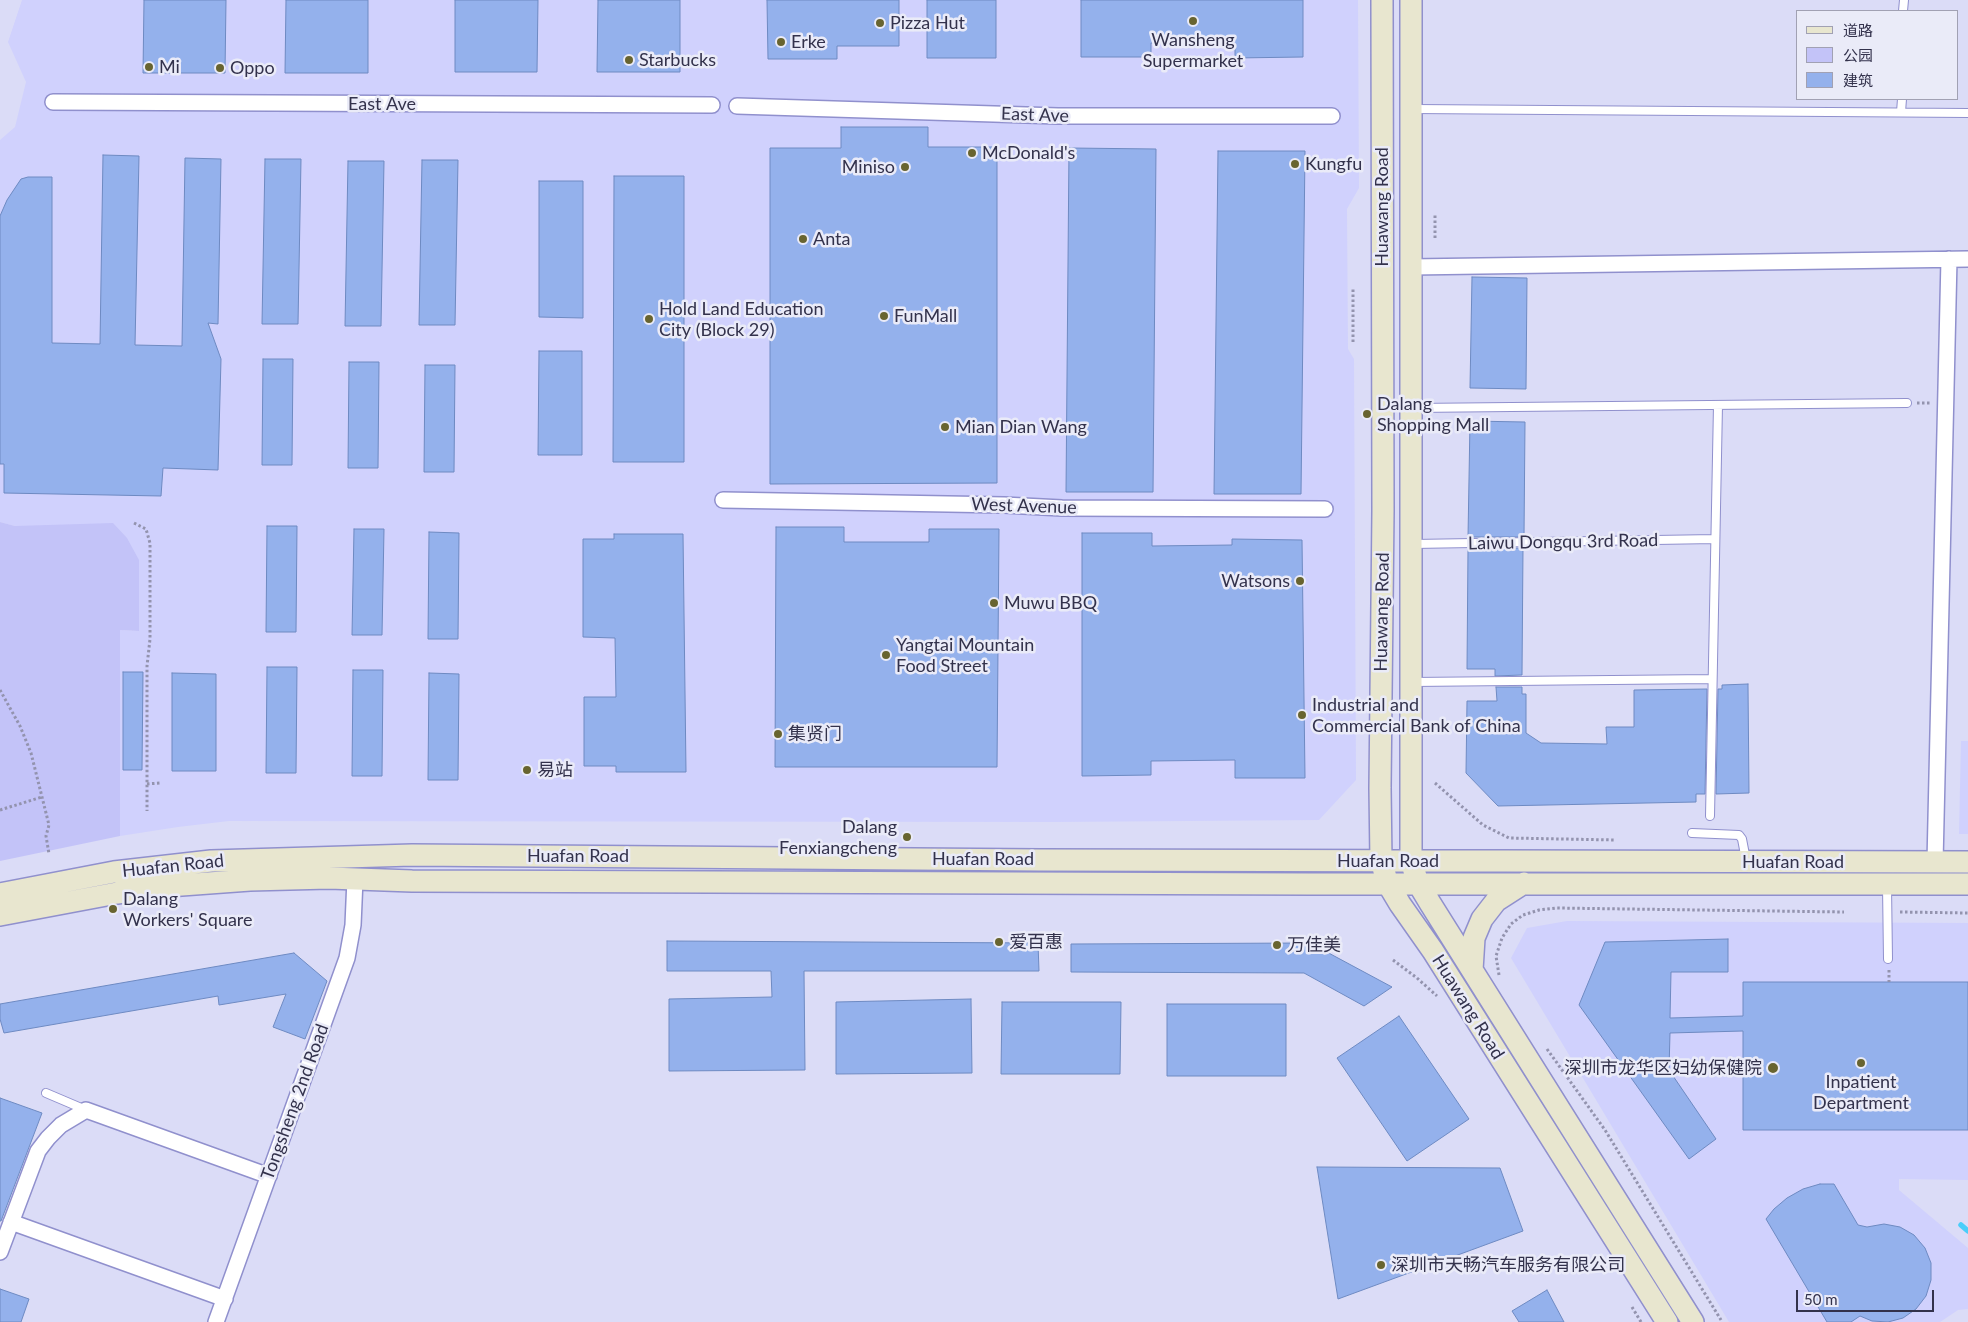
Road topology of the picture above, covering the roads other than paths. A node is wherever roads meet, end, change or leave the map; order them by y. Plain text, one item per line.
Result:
1 (1382, 0) edge
2 (1411, 0) edge
3 (1902, 100) edge
4 (52, 102) dead end
5 (712, 105) dead end
6 (737, 106) dead end
7 (1412, 109) junction
8 (1902, 112) junction
9 (1968, 113) edge
10 (1332, 116) dead end
11 (1949, 259) junction
12 (1968, 259) edge
13 (1411, 267) junction
14 (1906, 403) road end
15 (1718, 405) junction
16 (1411, 408) junction
17 (723, 500) dead end
18 (1325, 509) dead end
19 (1715, 539) junction
20 (1411, 544) junction
21 (1712, 679) junction
22 (1411, 682) junction
23 (1710, 816) dead end
24 (1692, 833) dead end
25 (1381, 861) junction
26 (1411, 861) junction
27 (1746, 862) junction
28 (1935, 862) junction
29 (1968, 862) edge
30 (354, 879) junction
31 (1418, 883) junction
32 (1524, 883) junction
33 (1388, 884) junction
34 (1887, 884) junction
35 (1968, 884) edge
36 (0, 894) edge
37 (0, 916) edge
38 (1888, 959) dead end
39 (1472, 970) junction
40 (46, 1093) dead end
41 (86, 1110) junction
42 (268, 1176) junction
43 (11, 1222) junction
44 (0, 1252) edge
45 (225, 1300) junction
46 (216, 1322) edge
47 (1667, 1322) edge
48 (1693, 1322) edge

1 - 25 main road, Huawang Road
2 - 7 main road, Huawang Road
3 - 8 lane
4 - 5 street, East Ave
6 - 10 street, East Ave
7 - 8 lane
7 - 13 main road, Huawang Road
8 - 9 lane
11 - 12 street
11 - 13 street
11 - 28 street
13 - 16 main road, Huawang Road
14 - 15 lane
15 - 16 lane
15 - 19 lane
16 - 20 main road, Huawang Road
17 - 18 street, West Avenue
19 - 20 lane, Laiwu Dongqu 3rd Road
19 - 21 lane
20 - 22 main road, Huawang Road
21 - 22 lane
21 - 23 lane
22 - 26 main road, Huawang Road
24 - 27 lane
25 - 26 main road, Huafan Road
25 - 33 main road, Huawang Road
25 - 36 main road, Huafan Road
26 - 27 main road, Huafan Road
26 - 31 main road, Huawang Road
27 - 28 main road, Huafan Road
28 - 29 main road, Huafan Road
30 - 33 main road, Huafan Road
30 - 37 main road, Huafan Road
30 - 42 street, Tongsheng 2nd Road
31 - 32 main road, Huafan Road
31 - 33 main road, Huafan Road
31 - 39 main road, Huawang Road
32 - 34 main road, Huafan Road
32 - 39 main road
33 - 47 main road, Huawang Road
34 - 35 main road, Huafan Road
34 - 38 lane
39 - 48 main road, Huawang Road
40 - 41 lane
41 - 42 street
41 - 43 street
42 - 45 street, Tongsheng 2nd Road
43 - 44 street
43 - 45 street
45 - 46 street, Tongsheng 2nd Road

